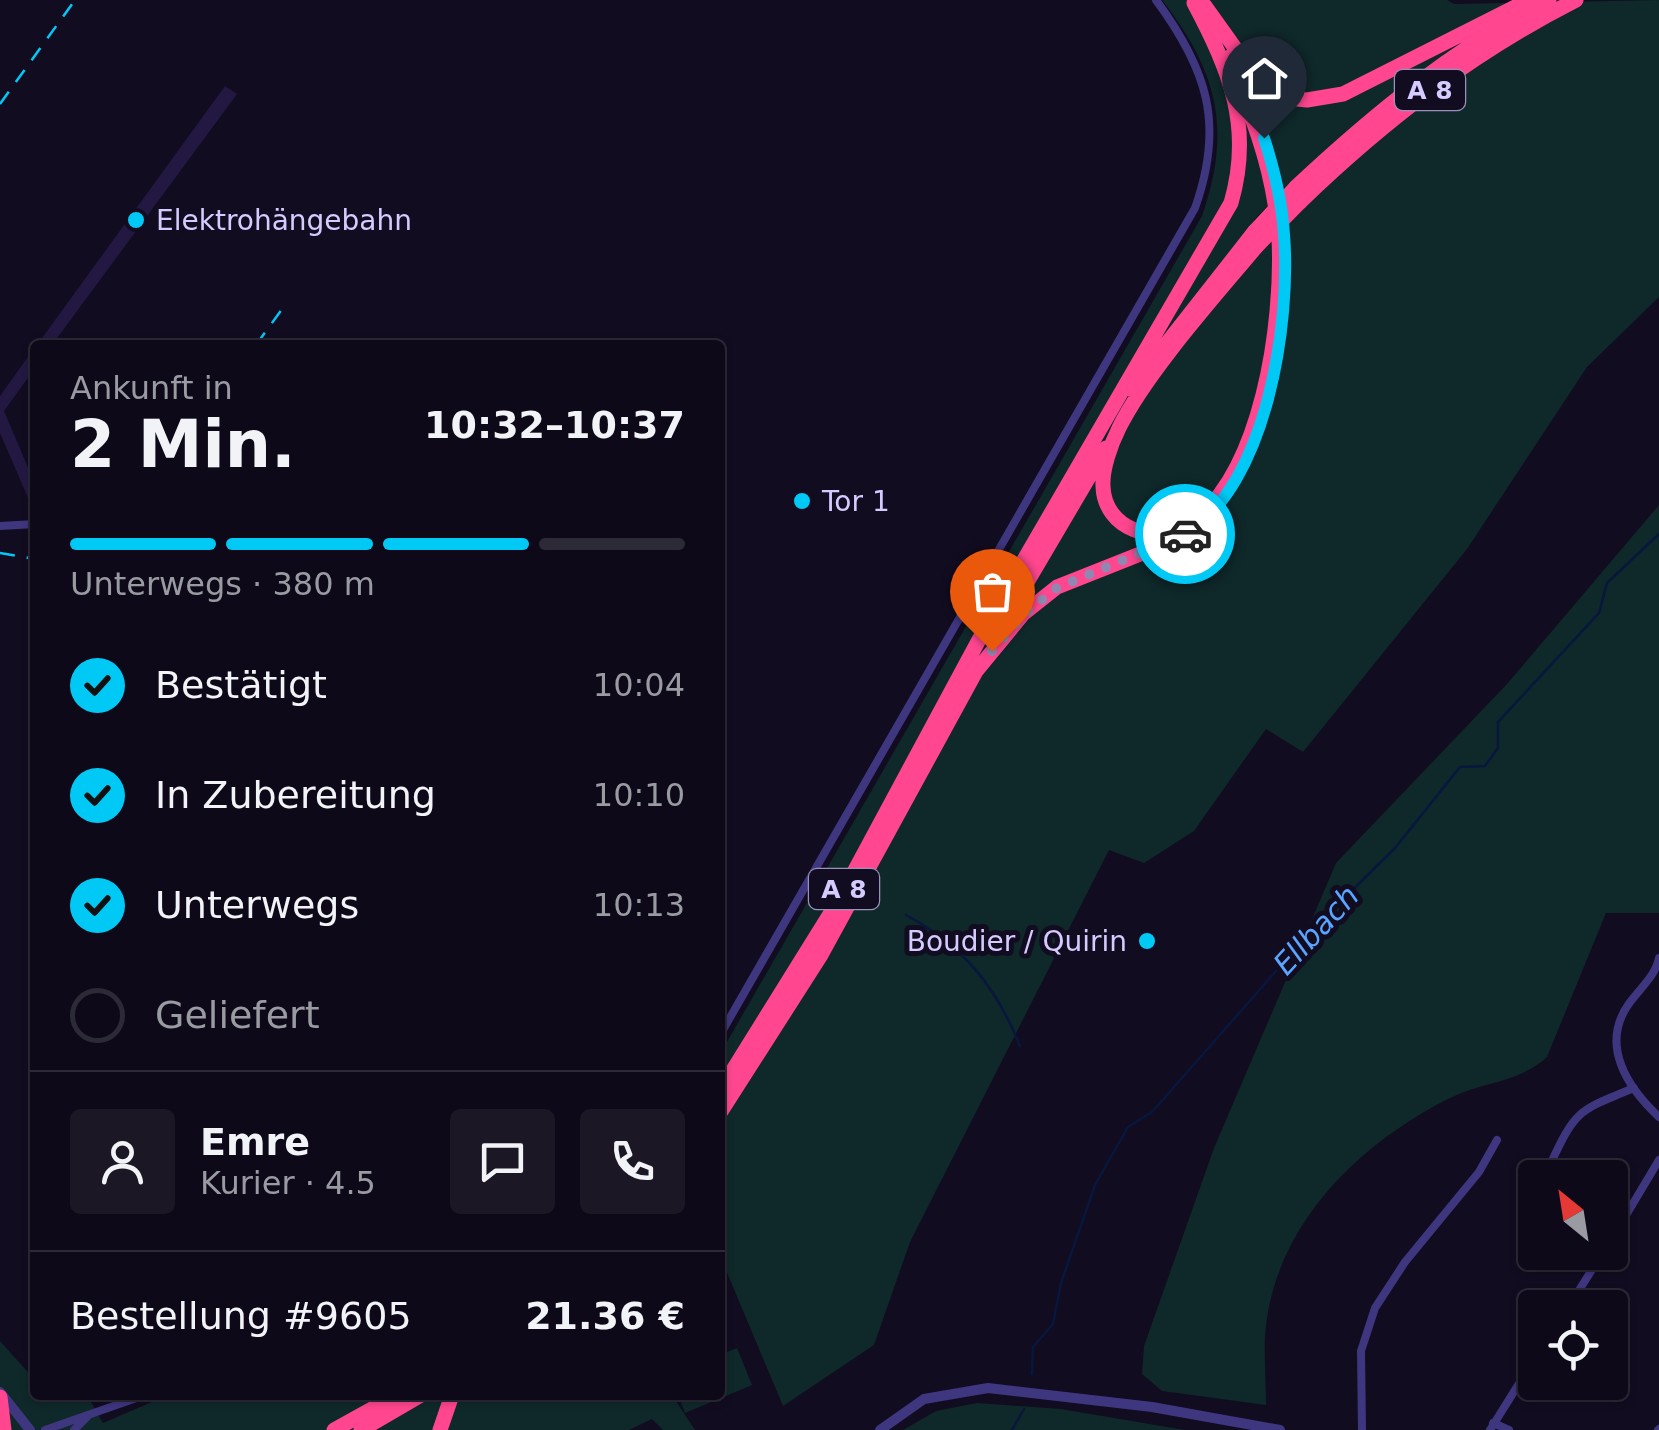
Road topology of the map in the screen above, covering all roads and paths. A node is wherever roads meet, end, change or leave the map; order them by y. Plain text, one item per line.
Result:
1 (1156, 0) edge
2 (1529, 0) edge
3 (1549, 0) edge
4 (1576, 0) edge
5 (1197, 2) edge
6 (1298, 195) junction
7 (1256, 239) junction
8 (1119, 428) junction
9 (1101, 433) junction
10 (30, 524) edge
11 (0, 526) edge
12 (977, 670) junction
13 (1659, 958) edge
14 (725, 1026) edge
15 (725, 1083) edge
16 (1634, 1088) junction
17 (725, 1105) edge
18 (1659, 1117) edge
19 (1497, 1140) dead end
20 (1552, 1160) edge
21 (1659, 1160) edge
22 (1628, 1212) edge
23 (1518, 1385) edge
24 (0, 1394) edge
25 (133, 1400) edge
26 (388, 1400) edge
27 (412, 1400) edge
28 (450, 1400) edge
29 (87, 1417) junction
30 (1491, 1427) edge
31 (73, 1428) edge
32 (4, 1430) edge
33 (30, 1430) edge
34 (45, 1430) edge
35 (334, 1430) edge
36 (361, 1430) edge
37 (440, 1430) edge
38 (880, 1430) edge
39 (1280, 1430) edge
40 (1362, 1430) edge
41 (1509, 1430) edge

1 - 14 street
2 - 5 highway
3 - 6 highway, A 8
4 - 6 highway, A 8
5 - 8 highway
5 - 9 highway
5 - 12 highway
6 - 7 highway, A 8, bridge
7 - 8 highway, A 8
7 - 9 highway, A 8
8 - 12 highway, A 8 / A 8
9 - 15 highway, A 8 / A 8
10 - 11 street
12 - 17 highway, A 8 / A 8
13 - 16 street
16 - 18 street
16 - 20 street
19 - 40 street
21 - 22 street
23 - 30 street
24 - 32 highway
24 - 33 street
25 - 29 street
26 - 35 highway
27 - 36 highway
28 - 37 highway
29 - 31 street
29 - 34 street
30 - 41 street
38 - 39 street

